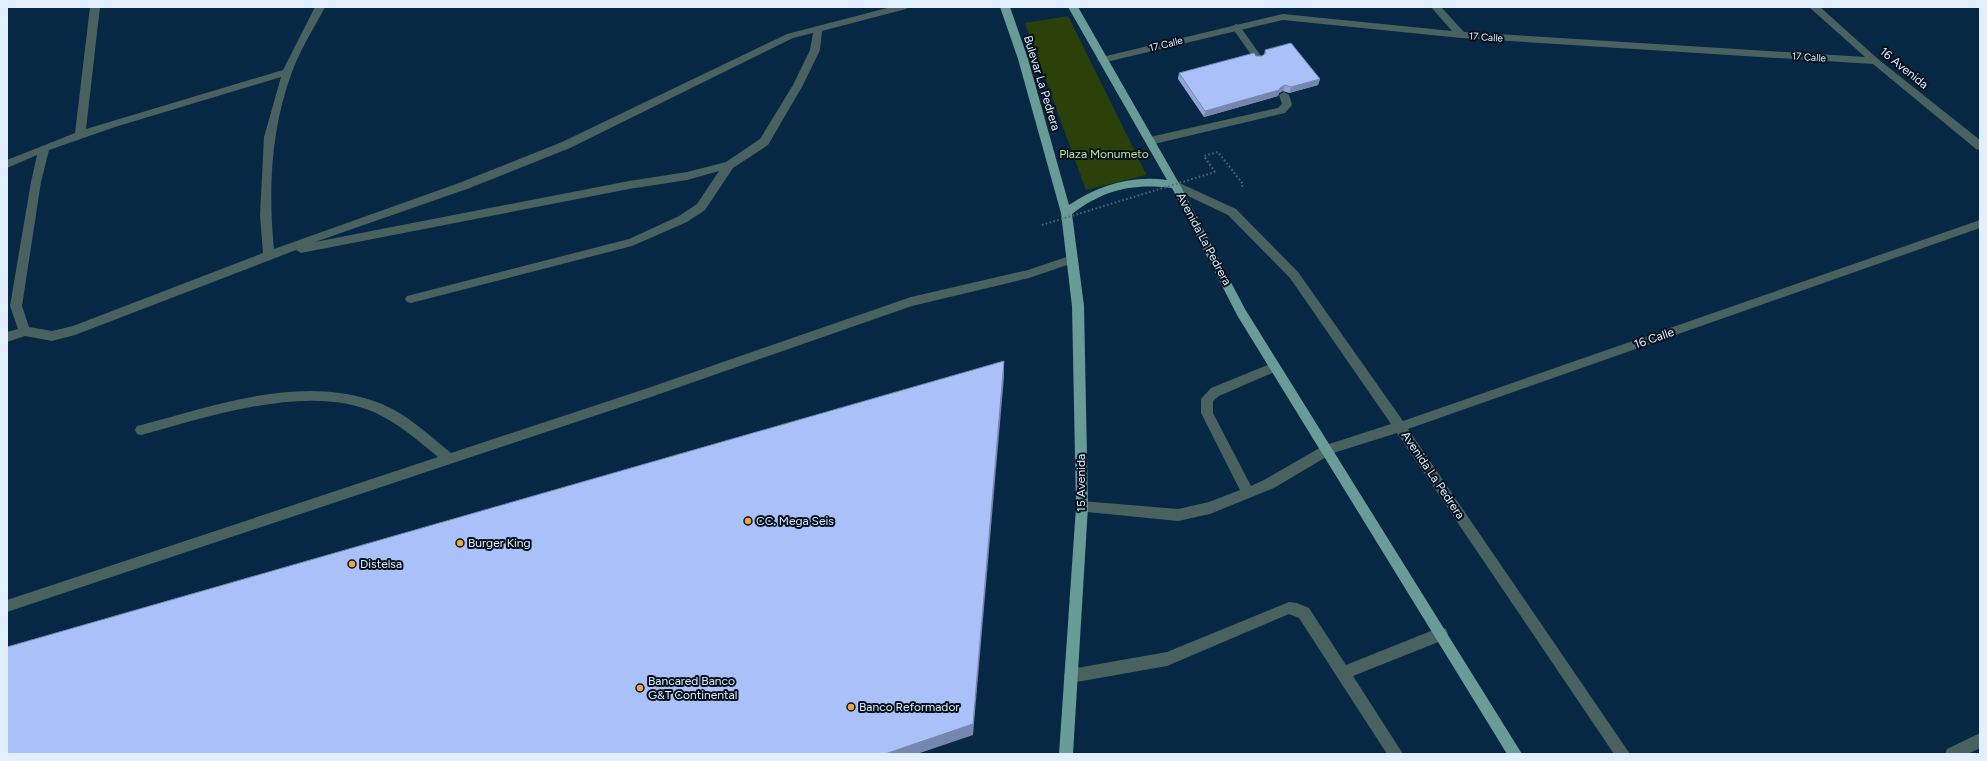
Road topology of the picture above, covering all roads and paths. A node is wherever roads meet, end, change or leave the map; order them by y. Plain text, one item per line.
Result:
1 (95, 7) edge
2 (320, 7) edge
3 (903, 7) edge
4 (1004, 7) edge
5 (1073, 7) edge
6 (1436, 7) edge
7 (1814, 7) edge
8 (864, 12) edge
9 (1236, 27) junction
10 (818, 29) junction
11 (1461, 35) junction
12 (1258, 58) edge
13 (1102, 60) junction
14 (1875, 61) junction
15 (287, 72) junction
16 (1284, 95) edge
17 (80, 134) junction
18 (1150, 141) junction
19 (1980, 146) edge
20 (44, 148) junction
21 (7, 164) edge
22 (729, 165) junction
23 (1243, 184) dead end
24 (1175, 185) junction
25 (1066, 213) junction
26 (1980, 224) edge
27 (1042, 225) dead end
28 (269, 256) junction
29 (1072, 259) junction
30 (411, 299) dead end
31 (25, 331) junction
32 (7, 337) edge
33 (1275, 367) junction
34 (1400, 427) junction
35 (141, 430) dead end
36 (1327, 450) junction
37 (449, 459) junction
38 (1248, 493) junction
39 (1082, 506) junction
40 (7, 606) edge
41 (1441, 634) junction
42 (1343, 673) junction
43 (1070, 676) junction
44 (1980, 740) edge
45 (1066, 754) edge
46 (1396, 754) edge
47 (1515, 754) edge
48 (1623, 754) edge
49 (1952, 754) edge

1 - 17 street
2 - 15 street
3 - 8 street
4 - 25 main road, Bulevar La Pedrera
5 - 13 main road
6 - 11 street
7 - 14 street, 16 Avenida
8 - 10 street
9 - 11 street, 17 Calle
9 - 12 street
9 - 13 street, 17 Calle
10 - 22 street
10 - 28 street
11 - 14 street, 17 Calle
13 - 18 main road
14 - 19 street, 16 Avenida
15 - 17 street
15 - 28 street
16 - 18 street
17 - 20 street
18 - 24 main road
20 - 21 street
20 - 31 street
22 - 28 street
22 - 30 street
23 - 27 path, bridge
24 - 25 main road
24 - 33 main road, Avenida La Pedrera
24 - 34 street, Avenida La Pedrera
25 - 29 main road, 15 Avenida
26 - 34 street, 16 Calle
28 - 31 street
29 - 37 street
29 - 39 main road, 15 Avenida
31 - 32 street
33 - 36 main road, Avenida La Pedrera
33 - 38 street
34 - 36 street, 16 Calle
34 - 48 street, Avenida La Pedrera
35 - 37 street
36 - 38 street, 16 Calle
36 - 41 main road, Avenida La Pedrera
37 - 40 street
38 - 39 street, 16 Calle
39 - 43 main road, 15 Avenida
41 - 42 street
41 - 47 main road, Avenida La Pedrera
42 - 43 street
42 - 46 street
43 - 45 main road, 15 Avenida
44 - 49 street

